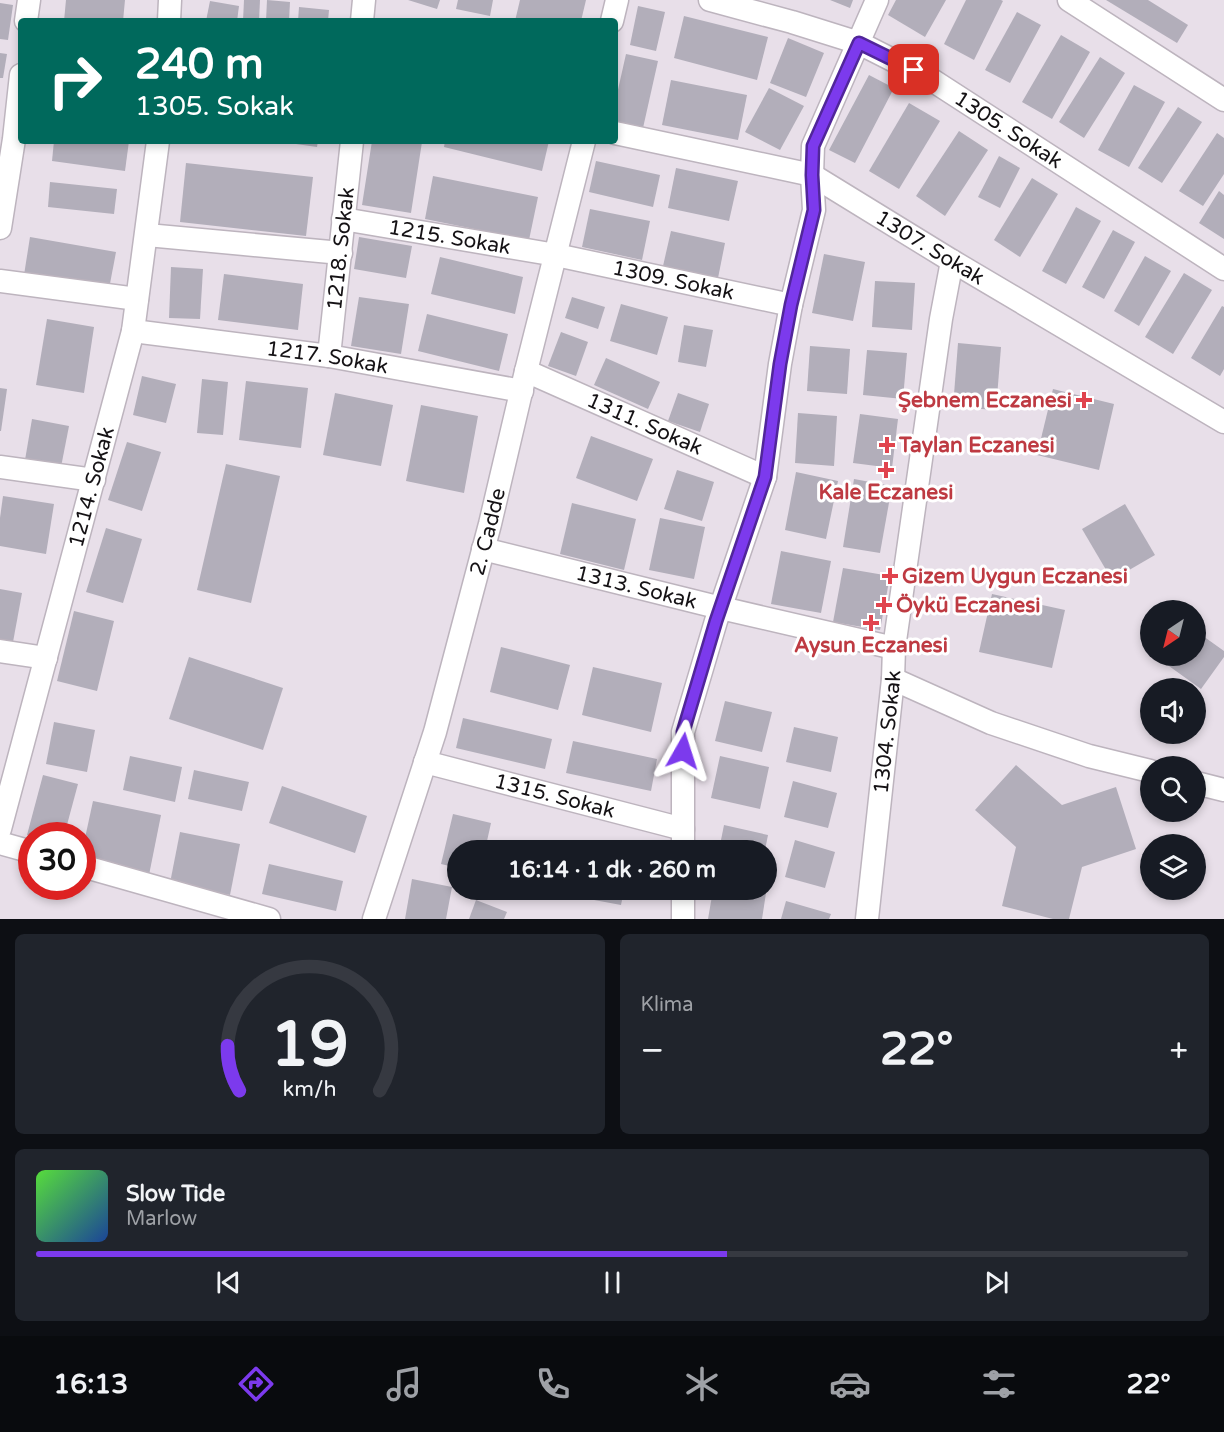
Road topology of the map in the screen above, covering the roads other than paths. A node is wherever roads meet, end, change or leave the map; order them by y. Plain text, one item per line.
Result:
1 (29, 0) edge
2 (170, 0) edge
3 (363, 0) edge
4 (617, 0) edge
5 (710, 0) edge
6 (878, 0) edge
7 (1069, 0) edge
8 (27, 18) edge
9 (169, 18) edge
10 (362, 18) edge
11 (613, 18) edge
12 (859, 43) junction
13 (1224, 100) edge
14 (18, 106) edge
15 (618, 134) edge
16 (158, 144) edge
17 (352, 144) edge
18 (583, 144) edge
19 (812, 175) junction
20 (343, 219) junction
21 (0, 228) edge
22 (147, 235) junction
23 (341, 253) junction
24 (555, 255) junction
25 (952, 261) junction
26 (1224, 269) edge
27 (0, 281) edge
28 (137, 299) junction
29 (791, 305) junction
30 (133, 331) junction
31 (329, 356) junction
32 (524, 381) junction
33 (1221, 415) edge
34 (0, 467) edge
35 (765, 477) junction
36 (94, 480) junction
37 (483, 549) junction
38 (721, 608) junction
39 (894, 648) junction
40 (0, 651) edge
41 (46, 658) junction
42 (892, 679) junction
43 (425, 762) junction
44 (1140, 769) edge
45 (1206, 786) edge
46 (1224, 790) edge
47 (0, 829) edge
48 (683, 840) edge
49 (0, 843) edge
50 (18, 848) edge
51 (96, 870) edge
52 (683, 900) edge
53 (269, 919) edge
54 (374, 919) edge
55 (683, 919) edge
56 (867, 919) edge

1 - 8 street
2 - 9 street
3 - 10 street
4 - 11 street
5 - 12 street, 1305. Sokak
6 - 12 street
7 - 13 street
12 - 19 street
12 - 26 street, 1305. Sokak
14 - 21 street
15 - 19 street, 1307. Sokak
16 - 22 street, 1214. Sokak
17 - 20 street, 1218. Sokak
18 - 24 street, 2. Cadde
19 - 25 street, 1307. Sokak
19 - 29 street
20 - 23 street, 1218. Sokak
20 - 24 street, 1215. Sokak
22 - 23 street
22 - 28 street, 1214. Sokak
23 - 31 street, 1218. Sokak
24 - 29 street, 1309. Sokak
24 - 32 street, 2. Cadde
25 - 33 street, 1307. Sokak
25 - 39 street, 1304. Sokak
27 - 28 street
28 - 30 street, 1214. Sokak
29 - 35 street
30 - 31 street, 1217. Sokak
30 - 36 street, 1214. Sokak
31 - 32 street, 1217. Sokak
32 - 35 street, 1311. Sokak
32 - 37 street, 2. Cadde
34 - 36 street
35 - 38 street
36 - 41 street, 1214. Sokak
37 - 38 street, 1313. Sokak
37 - 43 street, 2. Cadde
38 - 39 street, 1313. Sokak
38 - 48 street
39 - 42 street, 1304. Sokak
40 - 41 street
41 - 47 street, 1214. Sokak
42 - 44 street
42 - 56 street, 1304. Sokak
43 - 48 street, 1315. Sokak
43 - 54 street, 2. Cadde
45 - 46 street
49 - 50 street
51 - 53 street
52 - 55 street

